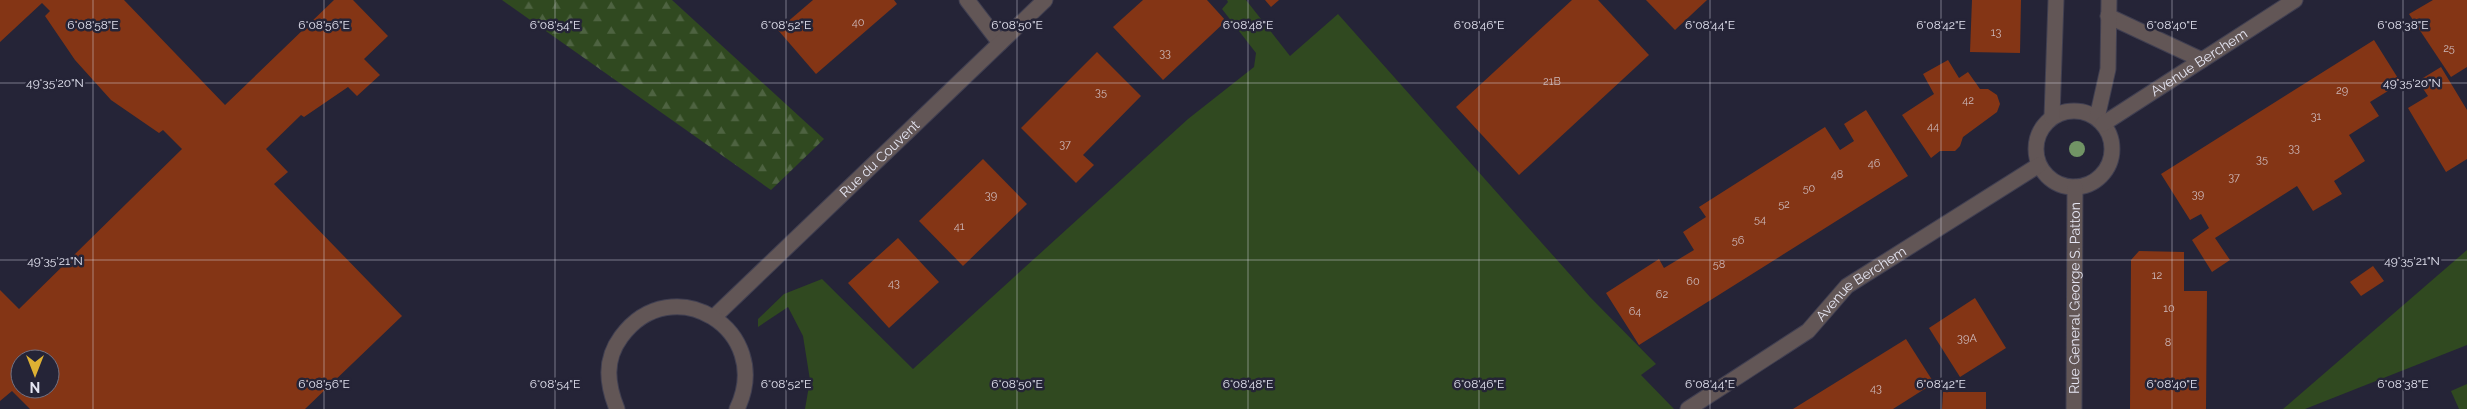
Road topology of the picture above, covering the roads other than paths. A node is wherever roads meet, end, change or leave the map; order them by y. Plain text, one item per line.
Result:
1 (967, 0) edge
2 (1045, 0) edge
3 (2056, 0) edge
4 (2109, 0) edge
5 (2295, 0) edge
6 (2108, 16) junction
7 (1000, 43) junction
8 (2202, 60) junction
9 (2052, 117) junction
10 (2100, 121) junction
11 (2039, 165) junction
12 (2075, 187) junction
13 (714, 317) junction
14 (616, 409) edge
15 (737, 409) edge
16 (1688, 409) edge
17 (2074, 409) edge

1 - 7 street
2 - 7 street, Rue du Couvent
3 - 9 street
4 - 6 street
5 - 8 street, Avenue Berchem
6 - 8 street
6 - 10 street
7 - 13 street, Rue du Couvent
8 - 10 street, Avenue Berchem
9 - 10 street
9 - 11 street
10 - 12 street
11 - 12 street
11 - 16 street, Avenue Berchem
12 - 17 street, Rue General George S. Patton
13 - 14 street
13 - 15 street

